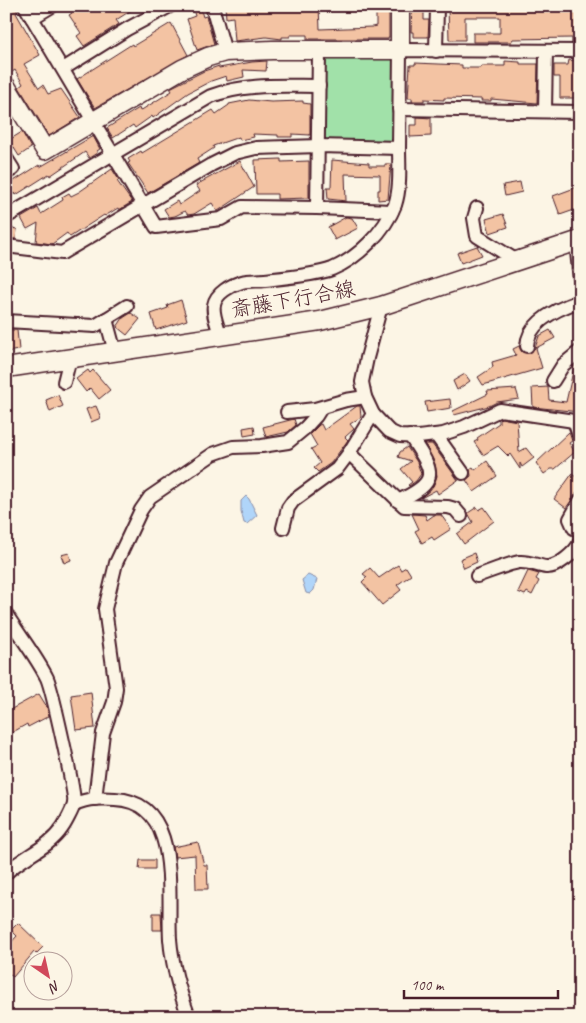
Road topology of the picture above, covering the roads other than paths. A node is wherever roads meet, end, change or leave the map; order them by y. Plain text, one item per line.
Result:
1 (25, 6) edge
2 (52, 6) edge
3 (170, 6) edge
4 (212, 6) edge
5 (400, 6) edge
6 (437, 6) edge
7 (32, 18) junction
8 (400, 50) junction
9 (319, 51) junction
10 (436, 51) junction
11 (546, 51) junction
12 (225, 52) junction
13 (580, 52) edge
14 (63, 69) junction
15 (6, 86) edge
16 (319, 86) junction
17 (399, 109) junction
18 (545, 111) junction
19 (580, 112) edge
20 (94, 120) junction
21 (319, 146) junction
22 (399, 148) junction
23 (113, 154) junction
24 (6, 158) edge
25 (6, 173) edge
26 (143, 205) junction
27 (318, 208) junction
28 (478, 208) dead end
29 (392, 211) junction
30 (6, 217) edge
31 (578, 241) edge
32 (6, 246) edge
33 (517, 261) junction
34 (580, 280) edge
35 (580, 301) edge
36 (127, 306) dead end
37 (380, 306) junction
38 (106, 319) junction
39 (6, 321) edge
40 (220, 335) junction
41 (527, 346) dead end
42 (580, 351) edge
43 (115, 352) junction
44 (70, 358) junction
45 (6, 368) edge
46 (553, 381) dead end
47 (64, 382) dead end
48 (365, 397) junction
49 (321, 408) junction
50 (287, 412) dead end
51 (373, 414) junction
52 (577, 421) edge
53 (436, 435) junction
54 (410, 436) junction
55 (580, 438) edge
56 (349, 453) junction
57 (463, 473) dead end
58 (398, 501) junction
59 (580, 501) edge
60 (461, 516) dead end
61 (283, 528) dead end
62 (580, 531) edge
63 (580, 542) edge
64 (478, 576) dead end
65 (6, 614) edge
66 (95, 799) junction
67 (74, 804) junction
68 (6, 873) edge
69 (188, 1017) edge

1 - 7 street
2 - 7 street
3 - 14 street
4 - 12 street
5 - 8 main road
6 - 10 street
7 - 14 street
8 - 9 main road
8 - 10 street
8 - 17 street
9 - 12 main road
9 - 16 street
10 - 11 street
11 - 13 street
11 - 18 street
12 - 20 main road
14 - 20 street
15 - 20 main road
16 - 21 street
16 - 23 street
17 - 18 street
17 - 22 street
18 - 19 street
20 - 23 street
21 - 22 street
21 - 26 street
21 - 27 street
22 - 29 street
23 - 26 street
23 - 30 street
24 - 25 street
26 - 27 street
26 - 32 street
27 - 29 street
28 - 33 street
29 - 40 street
31 - 33 main road, 斎藤下行合線
31 - 34 street
33 - 37 main road, 斎藤下行合線
35 - 41 street
36 - 38 street
37 - 40 main road, 斎藤下行合線
37 - 48 street
38 - 39 street
38 - 43 street
40 - 43 main road, 斎藤下行合線
42 - 46 street
43 - 44 main road, 斎藤下行合線
44 - 45 main road, 斎藤下行合線
44 - 47 street
48 - 49 street
48 - 51 street
49 - 50 street
49 - 66 street
51 - 54 street
51 - 56 street
52 - 53 street
52 - 55 street
53 - 54 street
53 - 57 street
54 - 58 street
56 - 58 street
56 - 61 street
58 - 60 street
59 - 62 street
63 - 64 street
65 - 67 street
66 - 67 street
66 - 69 street
67 - 68 street

